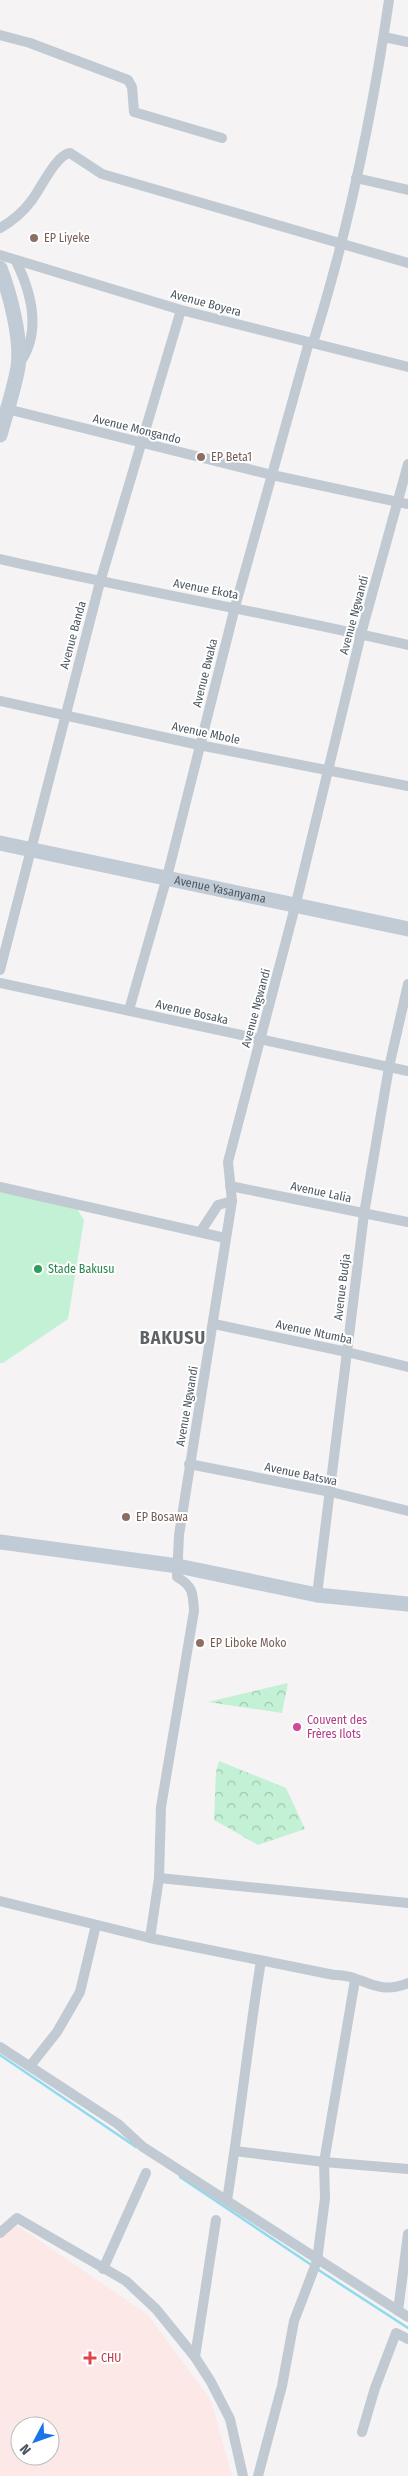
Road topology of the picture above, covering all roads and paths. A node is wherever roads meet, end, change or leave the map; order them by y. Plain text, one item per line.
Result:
1 (389, 0) edge
2 (0, 35) edge
3 (384, 37) junction
4 (408, 42) edge
5 (222, 138) dead end
6 (356, 178) junction
7 (408, 190) edge
8 (0, 228) edge
9 (342, 245) junction
10 (0, 256) edge
11 (16, 261) junction
12 (408, 263) edge
13 (0, 268) edge
14 (181, 310) junction
15 (311, 343) junction
16 (18, 365) junction
17 (408, 368) edge
18 (7, 409) junction
19 (0, 435) edge
20 (142, 443) junction
21 (408, 464) edge
22 (272, 475) junction
23 (397, 502) junction
24 (408, 504) edge
25 (0, 559) edge
26 (100, 582) junction
27 (235, 607) junction
28 (361, 634) junction
29 (408, 645) edge
30 (0, 702) edge
31 (64, 716) junction
32 (200, 745) junction
33 (328, 771) junction
34 (408, 786) edge
35 (0, 843) edge
36 (32, 850) junction
37 (167, 877) junction
38 (296, 903) junction
39 (408, 929) edge
40 (0, 970) edge
41 (0, 983) edge
42 (408, 984) edge
43 (129, 1010) junction
44 (260, 1040) junction
45 (389, 1067) junction
46 (408, 1071) edge
47 (230, 1186) junction
48 (0, 1187) edge
49 (232, 1201) junction
50 (364, 1214) junction
51 (408, 1222) edge
52 (200, 1231) junction
53 (225, 1238) junction
54 (214, 1324) junction
55 (347, 1352) junction
56 (408, 1368) edge
57 (189, 1464) junction
58 (331, 1492) junction
59 (408, 1511) edge
60 (0, 1542) edge
61 (178, 1566) junction
62 (317, 1596) junction
63 (408, 1604) edge
64 (159, 1878) junction
65 (0, 1901) edge
66 (408, 1903) edge
67 (96, 1926) junction
68 (150, 1938) junction
69 (260, 1961) junction
70 (355, 1980) junction
71 (408, 1983) edge
72 (0, 2047) edge
73 (30, 2066) junction
74 (235, 2151) junction
75 (324, 2162) junction
76 (408, 2169) edge
77 (146, 2173) dead end
78 (227, 2200) junction
79 (216, 2220) dead end
80 (0, 2233) edge
81 (408, 2234) edge
82 (318, 2261) junction
83 (103, 2269) junction
84 (398, 2311) junction
85 (408, 2317) edge
86 (408, 2338) edge
87 (195, 2357) junction
88 (362, 2432) dead end
89 (243, 2476) edge
90 (258, 2476) edge

1 - 3 street, Avenue Bwaka
2 - 5 street
3 - 4 street
3 - 6 street, Avenue Bwaka
6 - 7 street
6 - 9 street, Avenue Bwaka
8 - 9 street
9 - 12 street
9 - 15 street, Avenue Bwaka
10 - 11 street, Avenue Boyera
11 - 14 street, Avenue Boyera
11 - 16 street
13 - 16 street
14 - 15 street, Avenue Boyera
14 - 20 street, Avenue Banda
15 - 17 street, Avenue Boyera
15 - 22 street, Avenue Bwaka
16 - 18 street
18 - 19 street
18 - 20 street, Avenue Mongando
20 - 22 street, Avenue Mongando
20 - 26 street, Avenue Banda
21 - 23 street, Avenue Ngwandi
22 - 23 street, Avenue Mongando
22 - 27 street, Avenue Bwaka
23 - 24 street, Avenue Mongando
23 - 28 street, Avenue Ngwandi
25 - 26 street, Avenue Ekota
26 - 27 street, Avenue Ekota
26 - 31 street, Avenue Banda
27 - 28 street, Avenue Ekota
27 - 32 street, Avenue Bwaka
28 - 29 street, Avenue Ekota
28 - 33 street, Avenue Ngwandi
30 - 31 street, Avenue Mbole
31 - 32 street, Avenue Mbole
31 - 36 street, Avenue Banda
32 - 33 street, Avenue Mbole
32 - 37 street, Avenue Bwaka
33 - 34 street, Avenue Mbole
33 - 38 street, Avenue Ngwandi
35 - 36 street, Avenue Yasanyama
36 - 37 street, Avenue Yasanyama
36 - 40 street, Avenue Banda
37 - 38 street, Avenue Yasanyama
37 - 43 street, Avenue Bwaka
38 - 39 street, Avenue Yasanyama
38 - 44 street, Avenue Ngwandi
41 - 43 street, Avenue Bosaka
42 - 45 street, Avenue Budja
43 - 44 street, Avenue Bosaka
44 - 45 street, Avenue Bosaka
44 - 47 street, Avenue Ngwandi
45 - 46 street, Avenue Bosaka
45 - 50 street, Avenue Budja
47 - 49 street, Avenue Ngwandi
47 - 50 street, Avenue Lalia
48 - 52 street
49 - 52 street
49 - 53 street, Avenue Ngwandi
50 - 51 street, Avenue Lalia
50 - 55 street, Avenue Budja
52 - 53 street
53 - 54 street, Avenue Ngwandi
54 - 55 street, Avenue Ntumba
54 - 57 street, Avenue Ngwandi
55 - 56 street, Avenue Ntumba
55 - 58 street, Avenue Budja
57 - 58 street, Avenue Batswa
57 - 61 street, Avenue Ngwandi
58 - 59 street, Avenue Batswa
58 - 62 street, Avenue Budja
60 - 61 street
61 - 62 street
61 - 64 street
62 - 63 street
64 - 66 street
64 - 68 street
65 - 67 street
67 - 68 street
67 - 73 street
68 - 69 street
69 - 70 street
69 - 74 street
70 - 71 street
70 - 75 street
72 - 73 street
73 - 78 street
74 - 75 street
74 - 78 street
75 - 76 street
75 - 82 street
77 - 83 street
78 - 82 street
79 - 87 street
80 - 83 street
81 - 84 street
82 - 84 street
82 - 90 street
83 - 87 street
84 - 85 street
86 - 88 street
87 - 89 street

